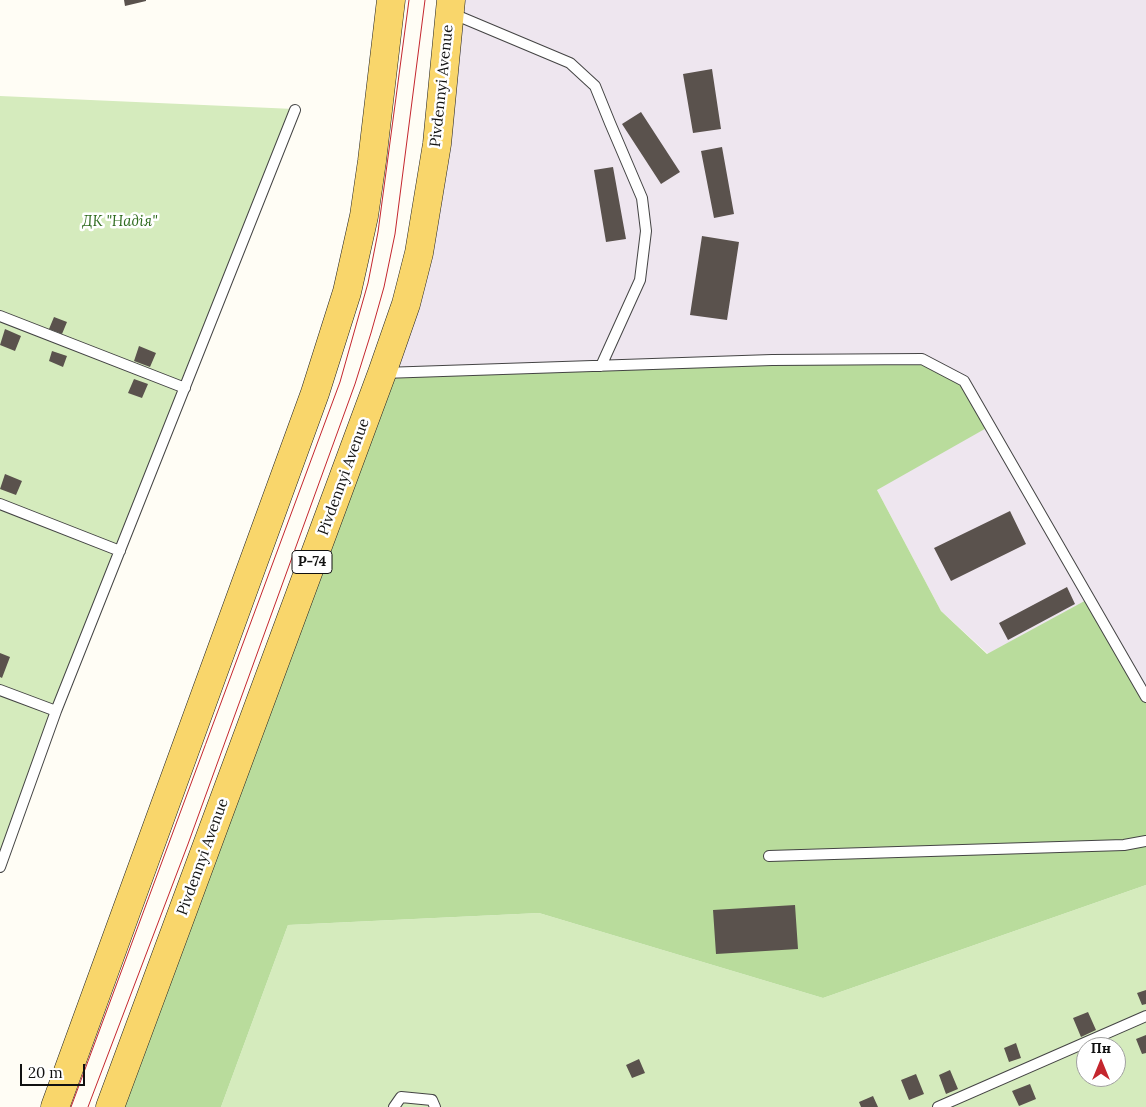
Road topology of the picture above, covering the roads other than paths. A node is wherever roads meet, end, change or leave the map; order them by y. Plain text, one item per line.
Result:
1 (391, 0) edge
2 (450, 6) edge
3 (295, 110) dead end
4 (0, 316) edge
5 (601, 366) junction
6 (382, 374) junction
7 (184, 388) junction
8 (0, 504) edge
9 (120, 551) junction
10 (0, 690) edge
11 (1146, 697) edge
12 (56, 711) junction
13 (1146, 841) edge
14 (769, 856) dead end
15 (0, 867) edge
16 (1146, 1016) edge
17 (55, 1107) edge
18 (110, 1107) edge
19 (394, 1107) edge
20 (434, 1107) edge
21 (938, 1107) edge

1 - 17 main road
2 - 5 lane
2 - 6 main road, Pivdennyi Avenue / Р-74
3 - 7 lane
4 - 7 lane
5 - 6 lane
5 - 11 lane
6 - 18 main road, Pivdennyi Avenue / Р-74
7 - 9 lane
8 - 9 lane
9 - 12 lane
10 - 12 lane
12 - 15 lane
13 - 14 lane
16 - 21 lane
19 - 20 lane

